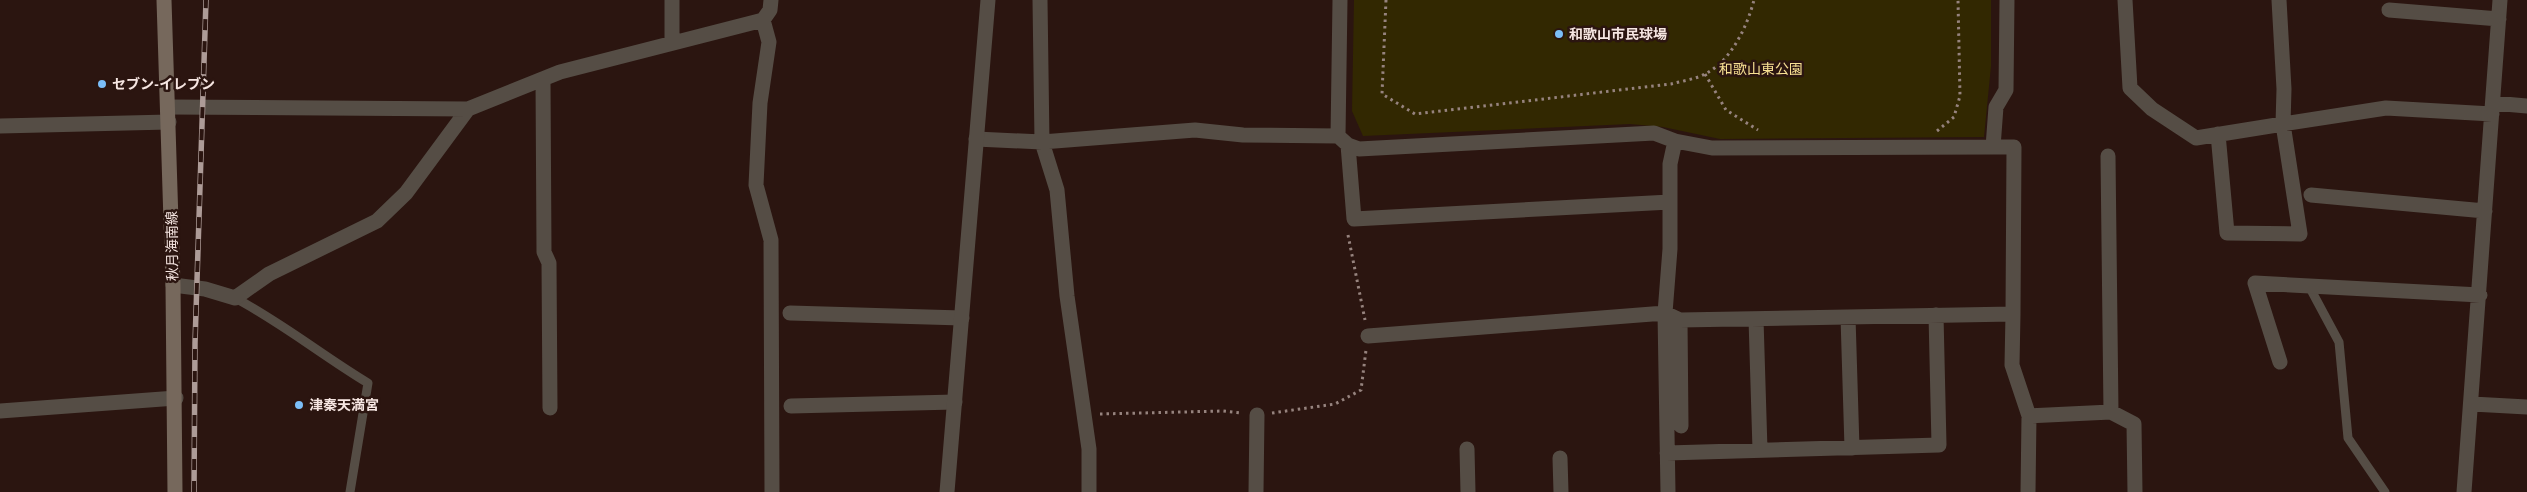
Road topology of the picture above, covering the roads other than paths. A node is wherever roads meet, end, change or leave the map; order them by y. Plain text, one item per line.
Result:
1 (164, 0) edge
2 (672, 0) edge
3 (771, 0) edge
4 (985, 0) edge
5 (1040, 0) edge
6 (1340, 0) edge
7 (2007, 0) edge
8 (2125, 0) edge
9 (2279, 0) edge
10 (2500, 0) edge
11 (2388, 10) dead end
12 (2499, 19) junction
13 (763, 20) junction
14 (672, 43) junction
15 (542, 79) junction
16 (2527, 106) edge
17 (468, 109) junction
18 (2492, 109) junction
19 (169, 115) junction
20 (2283, 124) junction
21 (0, 126) edge
22 (2218, 134) junction
23 (976, 139) junction
24 (1343, 140) junction
25 (1675, 141) junction
26 (1042, 142) junction
27 (1993, 147) junction
28 (2108, 156) dead end
29 (2311, 194) dead end
30 (1670, 202) junction
31 (2485, 211) junction
32 (173, 285) junction
33 (2310, 286) junction
34 (2480, 295) junction
35 (235, 298) junction
36 (790, 313) dead end
37 (1664, 313) junction
38 (2012, 314) junction
39 (1936, 315) junction
40 (1848, 317) junction
41 (962, 318) junction
42 (1756, 318) junction
43 (1680, 320) junction
44 (1368, 336) road end
45 (2280, 362) dead end
46 (176, 398) junction
47 (955, 402) junction
48 (2472, 404) junction
49 (791, 406) dead end
50 (2527, 407) edge
51 (550, 408) dead end
52 (0, 411) edge
53 (2111, 412) junction
54 (1257, 415) road end
55 (2029, 416) junction
56 (1681, 426) dead end
57 (1852, 448) junction
58 (1466, 450) dead end
59 (1760, 450) junction
60 (1667, 453) junction
61 (1560, 458) dead end
62 (175, 492) edge
63 (350, 492) edge
64 (772, 492) edge
65 (947, 492) edge
66 (1089, 492) edge
67 (1256, 492) edge
68 (1468, 492) edge
69 (1561, 492) edge
70 (1668, 492) edge
71 (2028, 492) edge
72 (2135, 492) edge
73 (2384, 492) edge
74 (2464, 492) edge

1 - 19 main road, 秋月海南線
2 - 14 street
3 - 13 street
4 - 23 street
5 - 26 street
6 - 24 street
7 - 27 street
8 - 22 street
9 - 20 street
10 - 12 street
11 - 12 street
12 - 18 street
13 - 14 street
13 - 64 street
14 - 15 street
15 - 17 street
15 - 51 street
16 - 18 street
17 - 19 street
17 - 35 street
18 - 20 street
18 - 31 street
19 - 21 street
19 - 32 main road, 秋月海南線
20 - 22 street
20 - 22 street
23 - 26 street
23 - 41 street
24 - 25 street
24 - 26 street
24 - 30 street
25 - 27 street
25 - 30 street
26 - 66 street
27 - 38 street
28 - 53 street
29 - 31 street
30 - 37 street
31 - 34 street
32 - 35 street
32 - 46 main road, 秋月海南線
33 - 34 street
33 - 45 street
33 - 73 lane
34 - 48 street
35 - 63 lane
36 - 41 street
37 - 43 street
37 - 44 street
37 - 60 street
38 - 39 street
38 - 55 street
39 - 40 street
39 - 57 street
40 - 42 street
40 - 57 street
41 - 47 street
42 - 43 street
42 - 59 street
43 - 56 street
46 - 52 street
46 - 62 main road, 秋月海南線
47 - 49 street
47 - 65 street
48 - 50 street
48 - 74 street
53 - 55 street
53 - 72 street
54 - 67 street
55 - 71 street
57 - 59 street
58 - 68 street
59 - 60 street
60 - 70 street
61 - 69 street

